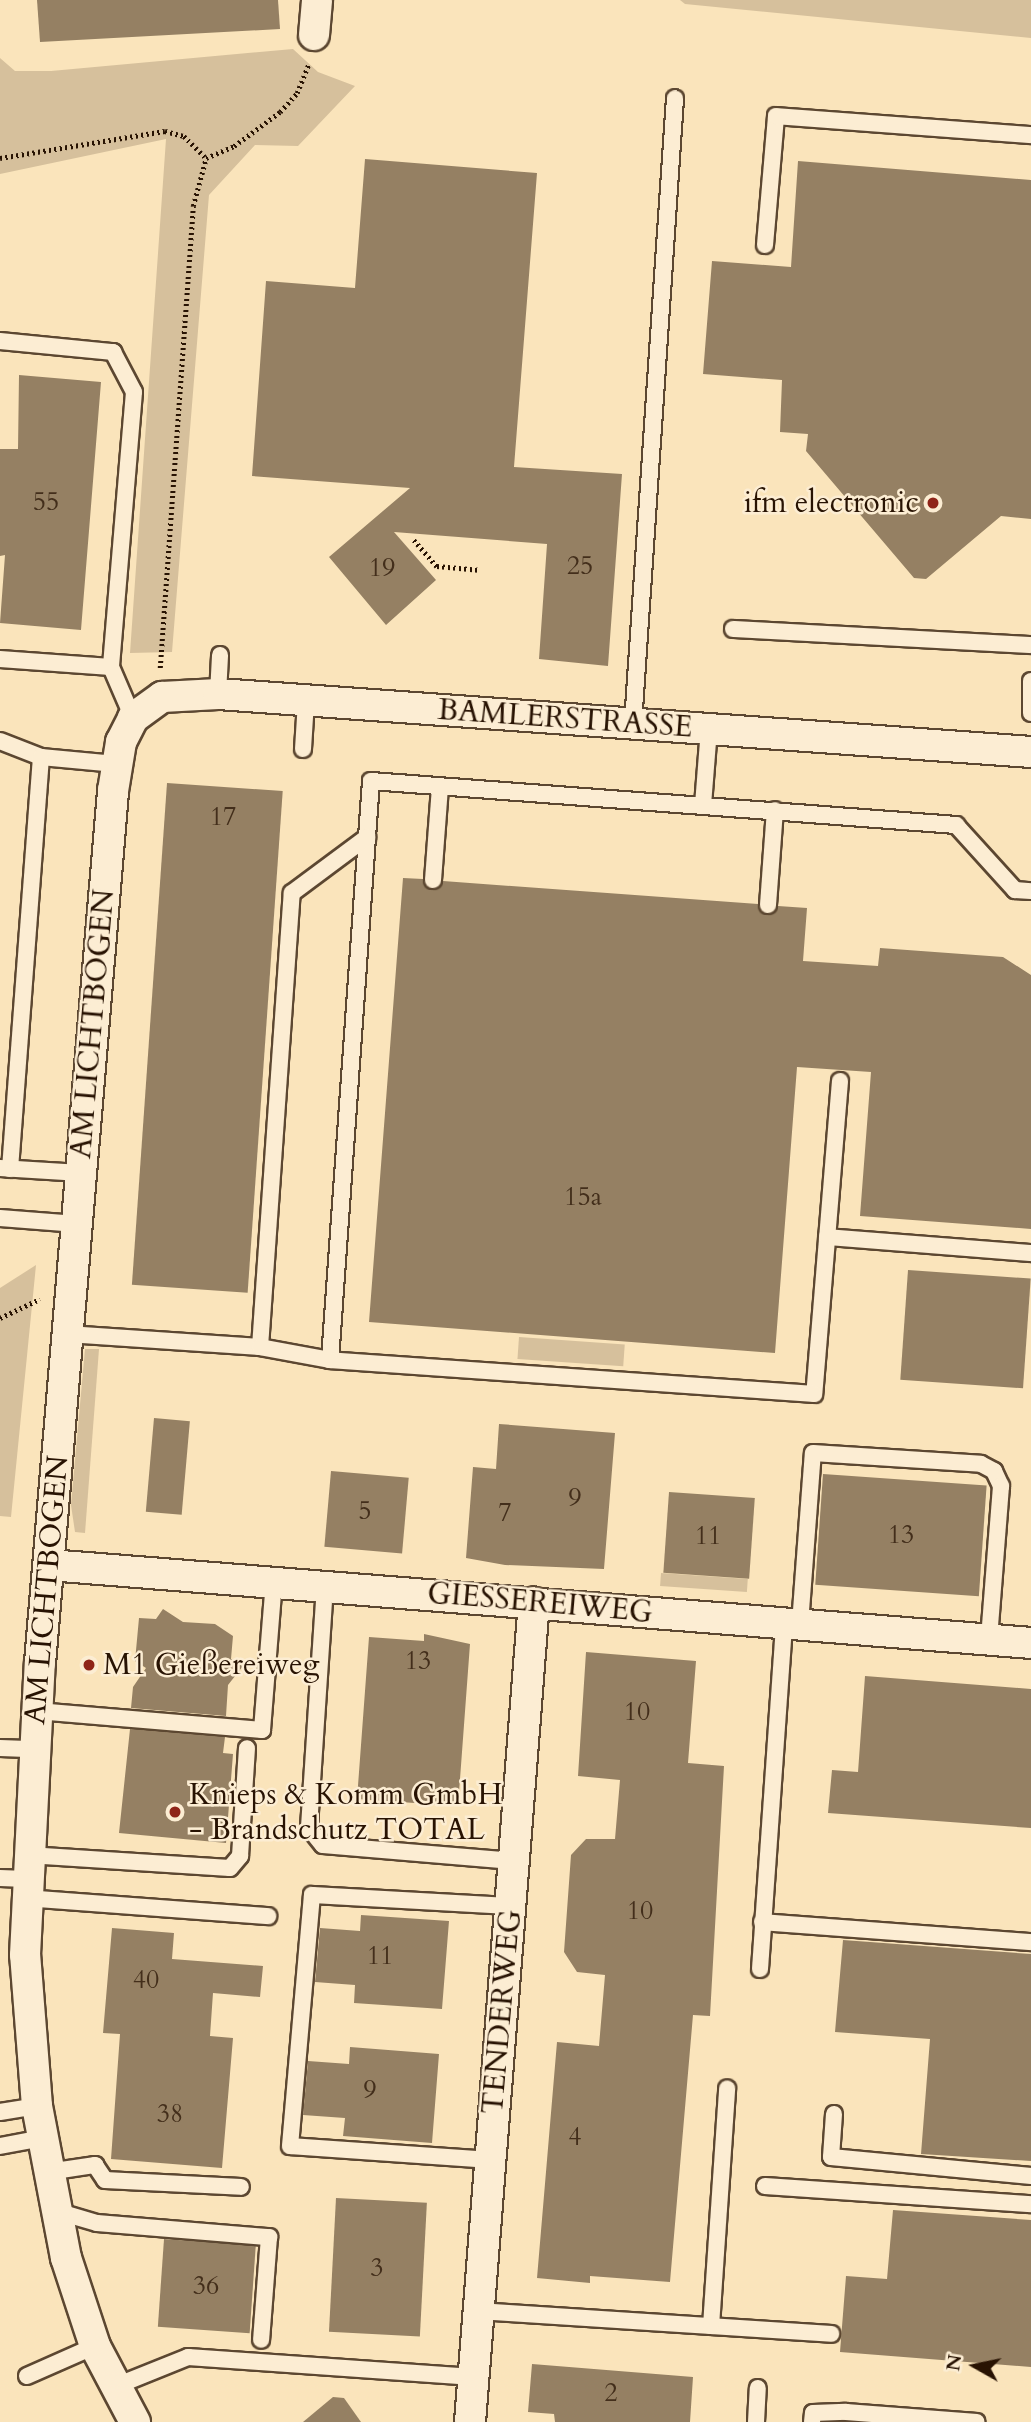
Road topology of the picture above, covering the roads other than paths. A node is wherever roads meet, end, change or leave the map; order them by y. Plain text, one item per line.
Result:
1 (317, 0) edge
2 (314, 34) road end
3 (675, 98) dead end
4 (1031, 135) edge
5 (765, 245) dead end
6 (0, 341) edge
7 (733, 629) dead end
8 (1031, 645) edge
9 (220, 655) dead end
10 (0, 659) edge
11 (111, 667) junction
12 (1031, 681) edge
13 (218, 694) junction
14 (306, 701) junction
15 (1031, 713) edge
16 (633, 724) junction
17 (709, 729) junction
18 (0, 741) edge
19 (123, 741) junction
20 (303, 749) dead end
21 (1031, 752) edge
22 (41, 757) junction
23 (440, 787) junction
24 (703, 804) junction
25 (775, 810) junction
26 (367, 837) junction
27 (433, 880) dead end
28 (1031, 891) edge
29 (768, 905) dead end
30 (839, 1081) dead end
31 (5, 1168) edge
32 (81, 1173) junction
33 (0, 1218) edge
34 (77, 1224) junction
35 (827, 1237) junction
36 (1031, 1253) edge
37 (68, 1334) junction
38 (260, 1348) junction
39 (330, 1360) junction
40 (49, 1565) junction
41 (274, 1582) junction
42 (325, 1586) junction
43 (534, 1602) junction
44 (792, 1623) junction
45 (989, 1640) junction
46 (1031, 1643) edge
47 (37, 1711) junction
48 (0, 1748) edge
49 (247, 1748) dead end
50 (34, 1749) junction
51 (513, 1861) junction
52 (20, 1878) edge
53 (510, 1906) junction
54 (268, 1916) dead end
55 (762, 1922) junction
56 (1031, 1942) edge
57 (760, 1969) dead end
58 (727, 2089) dead end
59 (37, 2106) junction
60 (0, 2112) edge
61 (834, 2114) dead end
62 (43, 2137) junction
63 (0, 2146) edge
64 (490, 2161) junction
65 (48, 2172) junction
66 (1031, 2176) edge
67 (765, 2186) dead end
68 (241, 2187) dead end
69 (1031, 2204) edge
70 (56, 2211) junction
71 (478, 2311) junction
72 (711, 2326) junction
73 (831, 2334) dead end
74 (261, 2340) dead end
75 (95, 2346) junction
76 (27, 2376) dead end
77 (473, 2377) junction
78 (116, 2386) junction
79 (758, 2388) dead end
80 (135, 2422) edge
81 (470, 2422) edge
82 (756, 2422) edge
83 (812, 2422) edge
84 (977, 2422) edge

1 - 2 street
3 - 16 lane
4 - 5 lane
6 - 11 lane
7 - 8 lane
9 - 13 lane
10 - 11 lane
11 - 19 lane
12 - 15 lane
13 - 14 street, BAMLERSTRASSE
13 - 19 street, BAMLERSTRASSE
14 - 16 street, BAMLERSTRASSE
14 - 20 lane
16 - 17 street, BAMLERSTRASSE
17 - 21 street, BAMLERSTRASSE
17 - 24 lane
18 - 22 lane
19 - 22 lane
19 - 32 street, AM LICHTBOGEN
22 - 31 lane
23 - 24 lane
23 - 26 lane
23 - 27 lane
24 - 25 lane
25 - 28 lane
25 - 29 lane
26 - 38 lane
26 - 39 lane
30 - 35 lane
31 - 32 lane
32 - 34 street, AM LICHTBOGEN
33 - 34 lane
34 - 37 street, AM LICHTBOGEN
35 - 36 lane
35 - 39 lane
37 - 38 lane
37 - 40 street, AM LICHTBOGEN
38 - 39 lane
40 - 41 street, GIESSEREIWEG
40 - 47 street, AM LICHTBOGEN
41 - 42 street, GIESSEREIWEG
41 - 47 lane
42 - 43 street, GIESSEREIWEG
42 - 51 lane
43 - 44 street, GIESSEREIWEG
43 - 51 street, TENDERWEG
44 - 45 street, GIESSEREIWEG
44 - 45 lane
44 - 55 lane
45 - 46 street, GIESSEREIWEG
47 - 50 street, AM LICHTBOGEN
48 - 50 lane
49 - 52 lane
50 - 52 street, AM LICHTBOGEN
51 - 53 street, TENDERWEG
52 - 54 lane
52 - 59 street, AM LICHTBOGEN
53 - 64 street, TENDERWEG
53 - 64 lane
55 - 56 lane
55 - 57 lane
58 - 72 lane
59 - 60 lane
59 - 62 street, AM LICHTBOGEN
61 - 66 lane
62 - 63 lane
62 - 65 street, AM LICHTBOGEN
64 - 71 street, TENDERWEG
65 - 68 lane
65 - 70 street, AM LICHTBOGEN
67 - 69 lane
70 - 74 lane
70 - 75 street, AM LICHTBOGEN
71 - 72 lane
71 - 77 street, TENDERWEG
72 - 73 lane
75 - 76 lane
75 - 78 street, AM LICHTBOGEN
77 - 78 lane
77 - 81 street, TENDERWEG
78 - 80 street, AM LICHTBOGEN
79 - 82 lane
83 - 84 lane

